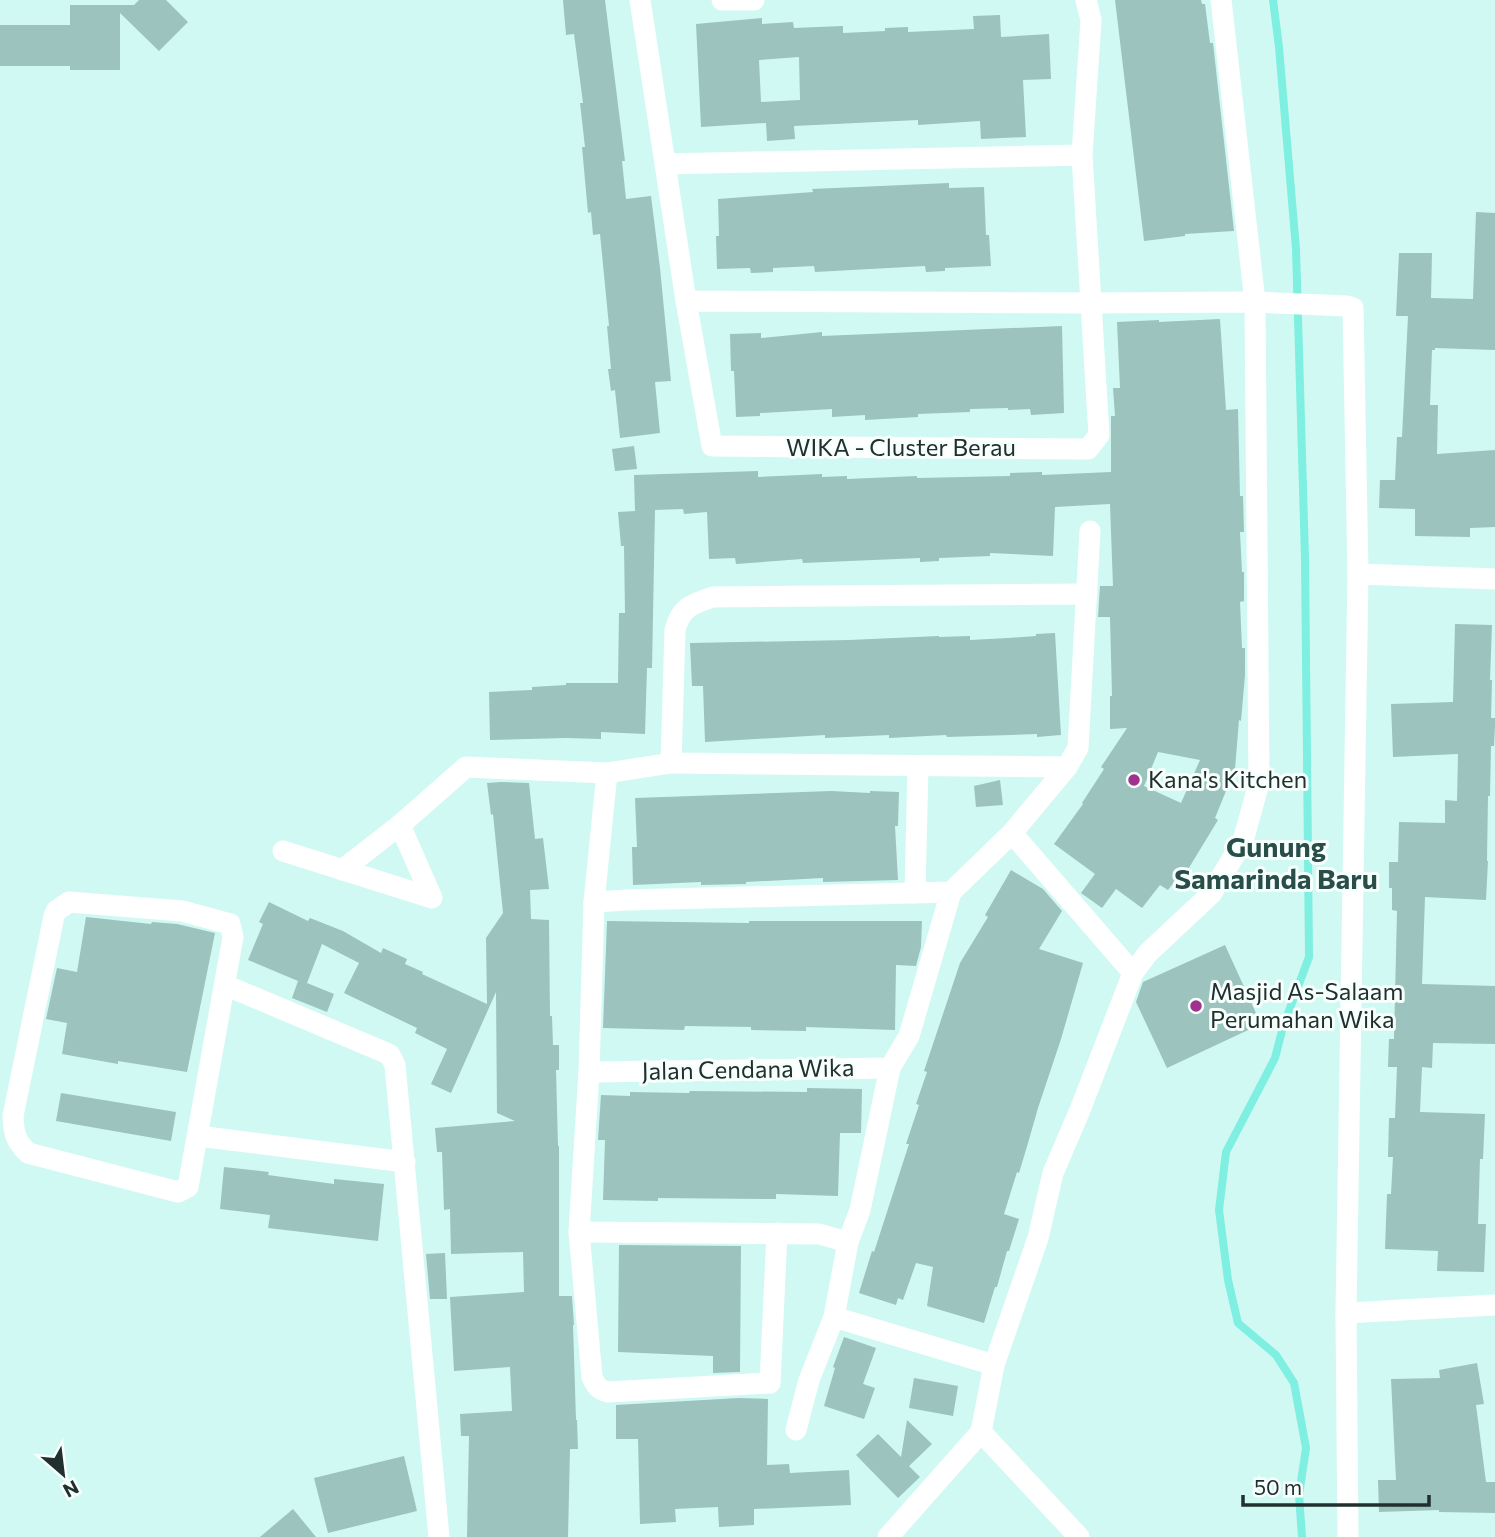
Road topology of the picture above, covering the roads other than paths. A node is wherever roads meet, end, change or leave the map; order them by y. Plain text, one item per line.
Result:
1 (640, 0) edge
2 (722, 0) edge
3 (754, 0) edge
4 (1086, 0) edge
5 (1221, 0) edge
6 (1082, 155) junction
7 (665, 164) junction
8 (686, 302) junction
9 (1259, 302) junction
10 (1092, 303) junction
11 (1090, 531) dead end
12 (1358, 574) junction
13 (1495, 579) edge
14 (1087, 594) junction
15 (671, 763) junction
16 (919, 766) junction
17 (1067, 767) junction
18 (607, 772) junction
19 (400, 825) junction
20 (1012, 833) junction
21 (284, 851) dead end
22 (342, 870) junction
23 (951, 892) junction
24 (915, 893) junction
25 (594, 902) junction
26 (1133, 973) junction
27 (225, 985) junction
28 (890, 1069) junction
29 (589, 1072) junction
30 (198, 1136) junction
31 (405, 1162) junction
32 (579, 1232) junction
33 (777, 1233) junction
34 (848, 1242) junction
35 (1495, 1304) edge
36 (1346, 1313) junction
37 (834, 1317) junction
38 (994, 1366) junction
39 (809, 1380) junction
40 (771, 1382) junction
41 (796, 1430) dead end
42 (981, 1432) junction
43 (439, 1537) edge
44 (888, 1537) edge
45 (1079, 1537) edge
46 (1348, 1537) edge

1 - 7 street, WIKA - Cluster Berau
2 - 3 street
4 - 6 street, WIKA - Cluster Berau
5 - 9 street
6 - 7 street
6 - 10 street, WIKA - Cluster Berau
7 - 8 street, WIKA - Cluster Berau
8 - 10 street
8 - 10 street, WIKA - Cluster Berau
9 - 10 street
9 - 12 street
9 - 26 street
11 - 14 street, Jalan Cendana Wika
12 - 13 street
12 - 36 street
14 - 15 street
14 - 17 street, Jalan Cendana Wika
15 - 16 street
15 - 18 street
16 - 17 street
16 - 24 street
17 - 20 street, Jalan Cendana Wika
18 - 19 street
18 - 25 street
19 - 22 street
19 - 22 street
20 - 23 street, Jalan Cendana Wika
20 - 26 street
21 - 22 street
23 - 24 street
23 - 28 street, Jalan Cendana Wika
24 - 25 street
25 - 29 street
26 - 38 street
27 - 30 street
27 - 30 street
27 - 31 street
28 - 29 street, Jalan Cendana Wika
28 - 34 street
29 - 32 street
30 - 31 street
31 - 43 street
32 - 33 street
32 - 40 street
33 - 34 street
33 - 40 street
34 - 37 street
35 - 36 street
36 - 46 street
37 - 38 street
37 - 39 street
38 - 42 street
39 - 40 street
39 - 41 street
42 - 44 street
42 - 45 street

